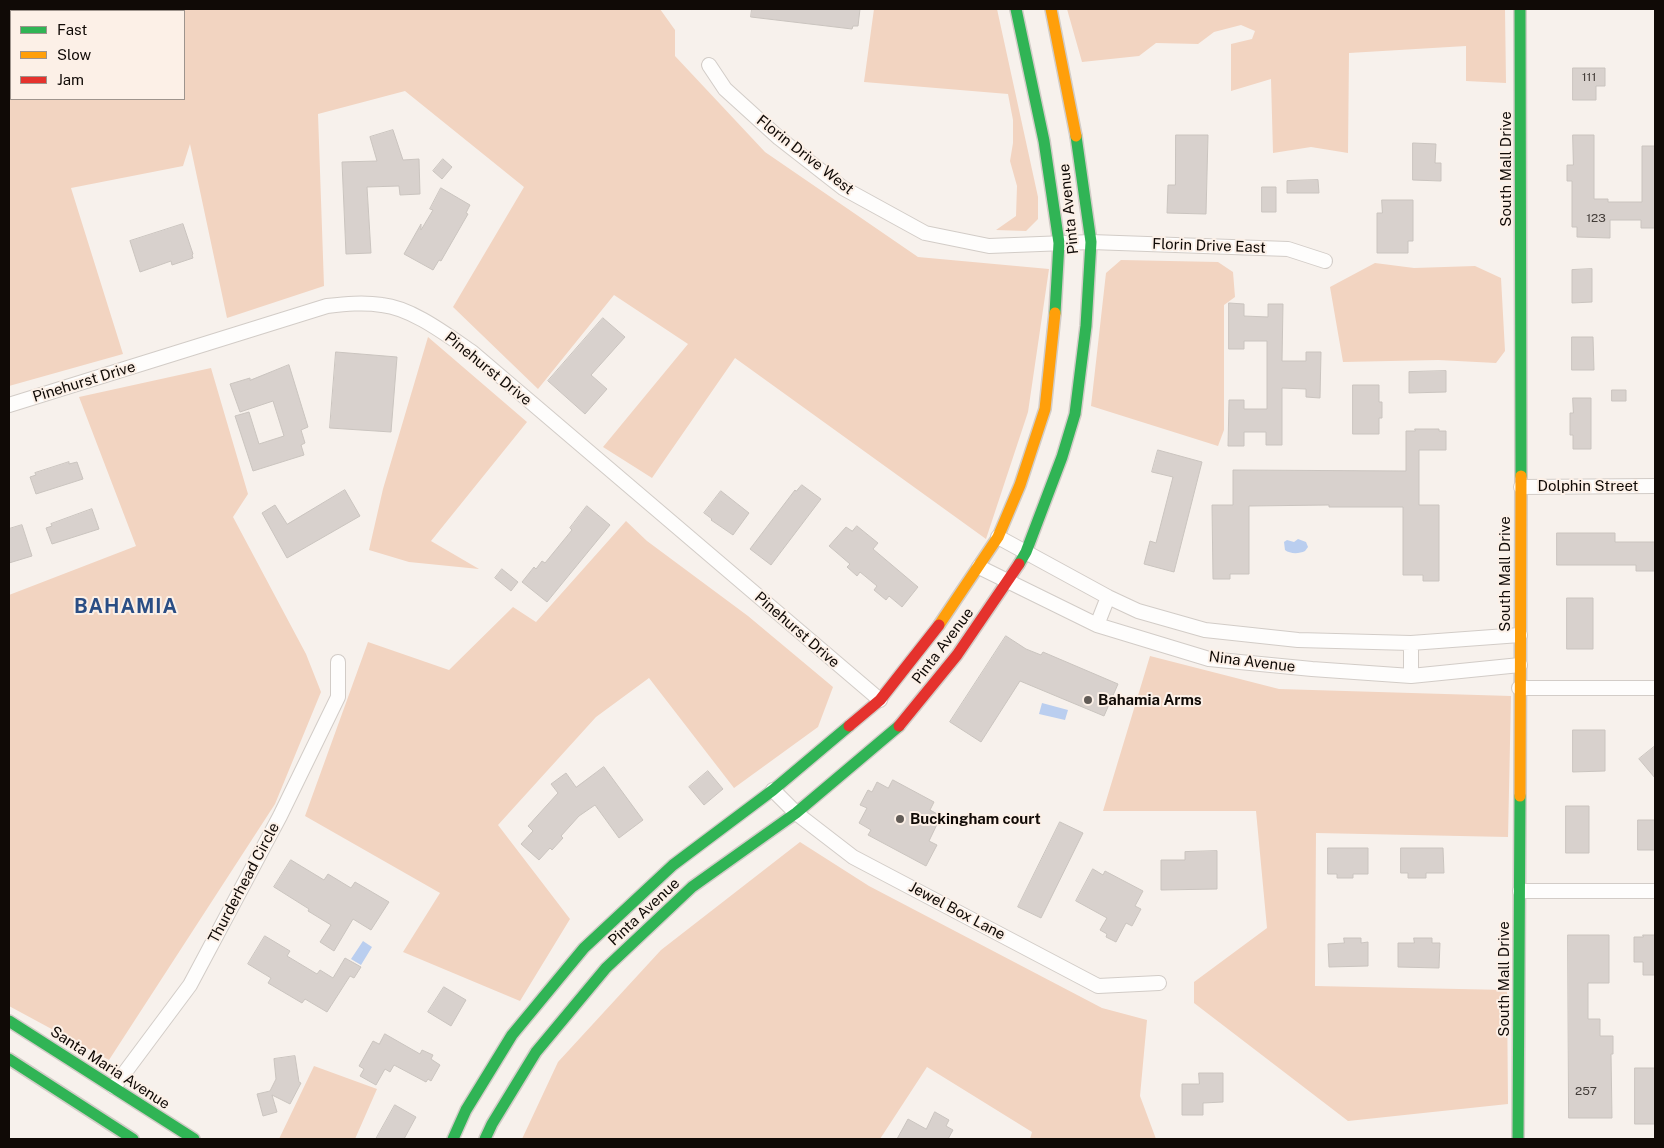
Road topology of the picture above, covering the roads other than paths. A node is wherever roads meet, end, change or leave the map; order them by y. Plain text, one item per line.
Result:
1 (1016, 9) edge
2 (1051, 9) edge
3 (1520, 9) edge
4 (709, 65) dead end
5 (1091, 242) junction
6 (1059, 243) junction
7 (1325, 261) dead end
8 (9, 405) edge
9 (1655, 486) edge
10 (1521, 487) junction
11 (998, 537) junction
12 (1026, 552) junction
13 (979, 567) junction
14 (1008, 582) junction
15 (1108, 598) junction
16 (1097, 625) junction
17 (1520, 635) junction
18 (1411, 643) junction
19 (338, 662) dead end
20 (1520, 665) junction
21 (1411, 676) junction
22 (1520, 688) junction
23 (1655, 688) edge
24 (880, 700) junction
25 (773, 790) junction
26 (796, 813) junction
27 (1655, 890) edge
28 (1520, 891) junction
29 (595, 958) junction
30 (1159, 983) dead end
31 (9, 1022) edge
32 (9, 1059) edge
33 (114, 1087) junction
34 (186, 1137) edge
35 (133, 1139) edge
36 (453, 1139) edge
37 (486, 1139) edge
38 (1518, 1139) edge

1 - 6 street, Pinta Avenue
2 - 5 street, Pinta Avenue
3 - 10 street, South Mall Drive
4 - 6 street, Florin Drive West
5 - 6 street, Florin Drive West
5 - 7 street, Florin Drive East
5 - 12 street, Pinta Avenue
6 - 11 street, Pinta Avenue
8 - 24 street, Pinehurst Drive
9 - 10 street, Dolphin Street
10 - 17 street, South Mall Drive
11 - 12 street, Nina Avenue
11 - 13 street, Pinta Avenue
12 - 14 street, Pinta Avenue
12 - 15 street, Nina Avenue
13 - 14 street, Nina Avenue
13 - 24 street, Pinta Avenue
14 - 16 street, Nina Avenue
14 - 26 street, Pinta Avenue
15 - 16 street
15 - 18 street, Nina Avenue
16 - 21 street, Nina Avenue
17 - 18 street, Nina Avenue
17 - 20 street, South Mall Drive
18 - 21 street
19 - 33 street, Thurderhead Circle
20 - 21 street, Nina Avenue
20 - 22 street, South Mall Drive
22 - 23 street
22 - 28 street, South Mall Drive
24 - 25 street, Pinta Avenue
25 - 26 street, Jewel Box Lane
25 - 29 street, Pinta Avenue
26 - 29 street, Pinta Avenue
26 - 30 street, Jewel Box Lane
27 - 28 street
28 - 38 street, South Mall Drive
29 - 36 street, Pinta Avenue
29 - 37 street, Pinta Avenue
31 - 33 street, Santa Maria Avenue
32 - 35 street
33 - 34 street, Santa Maria Avenue

